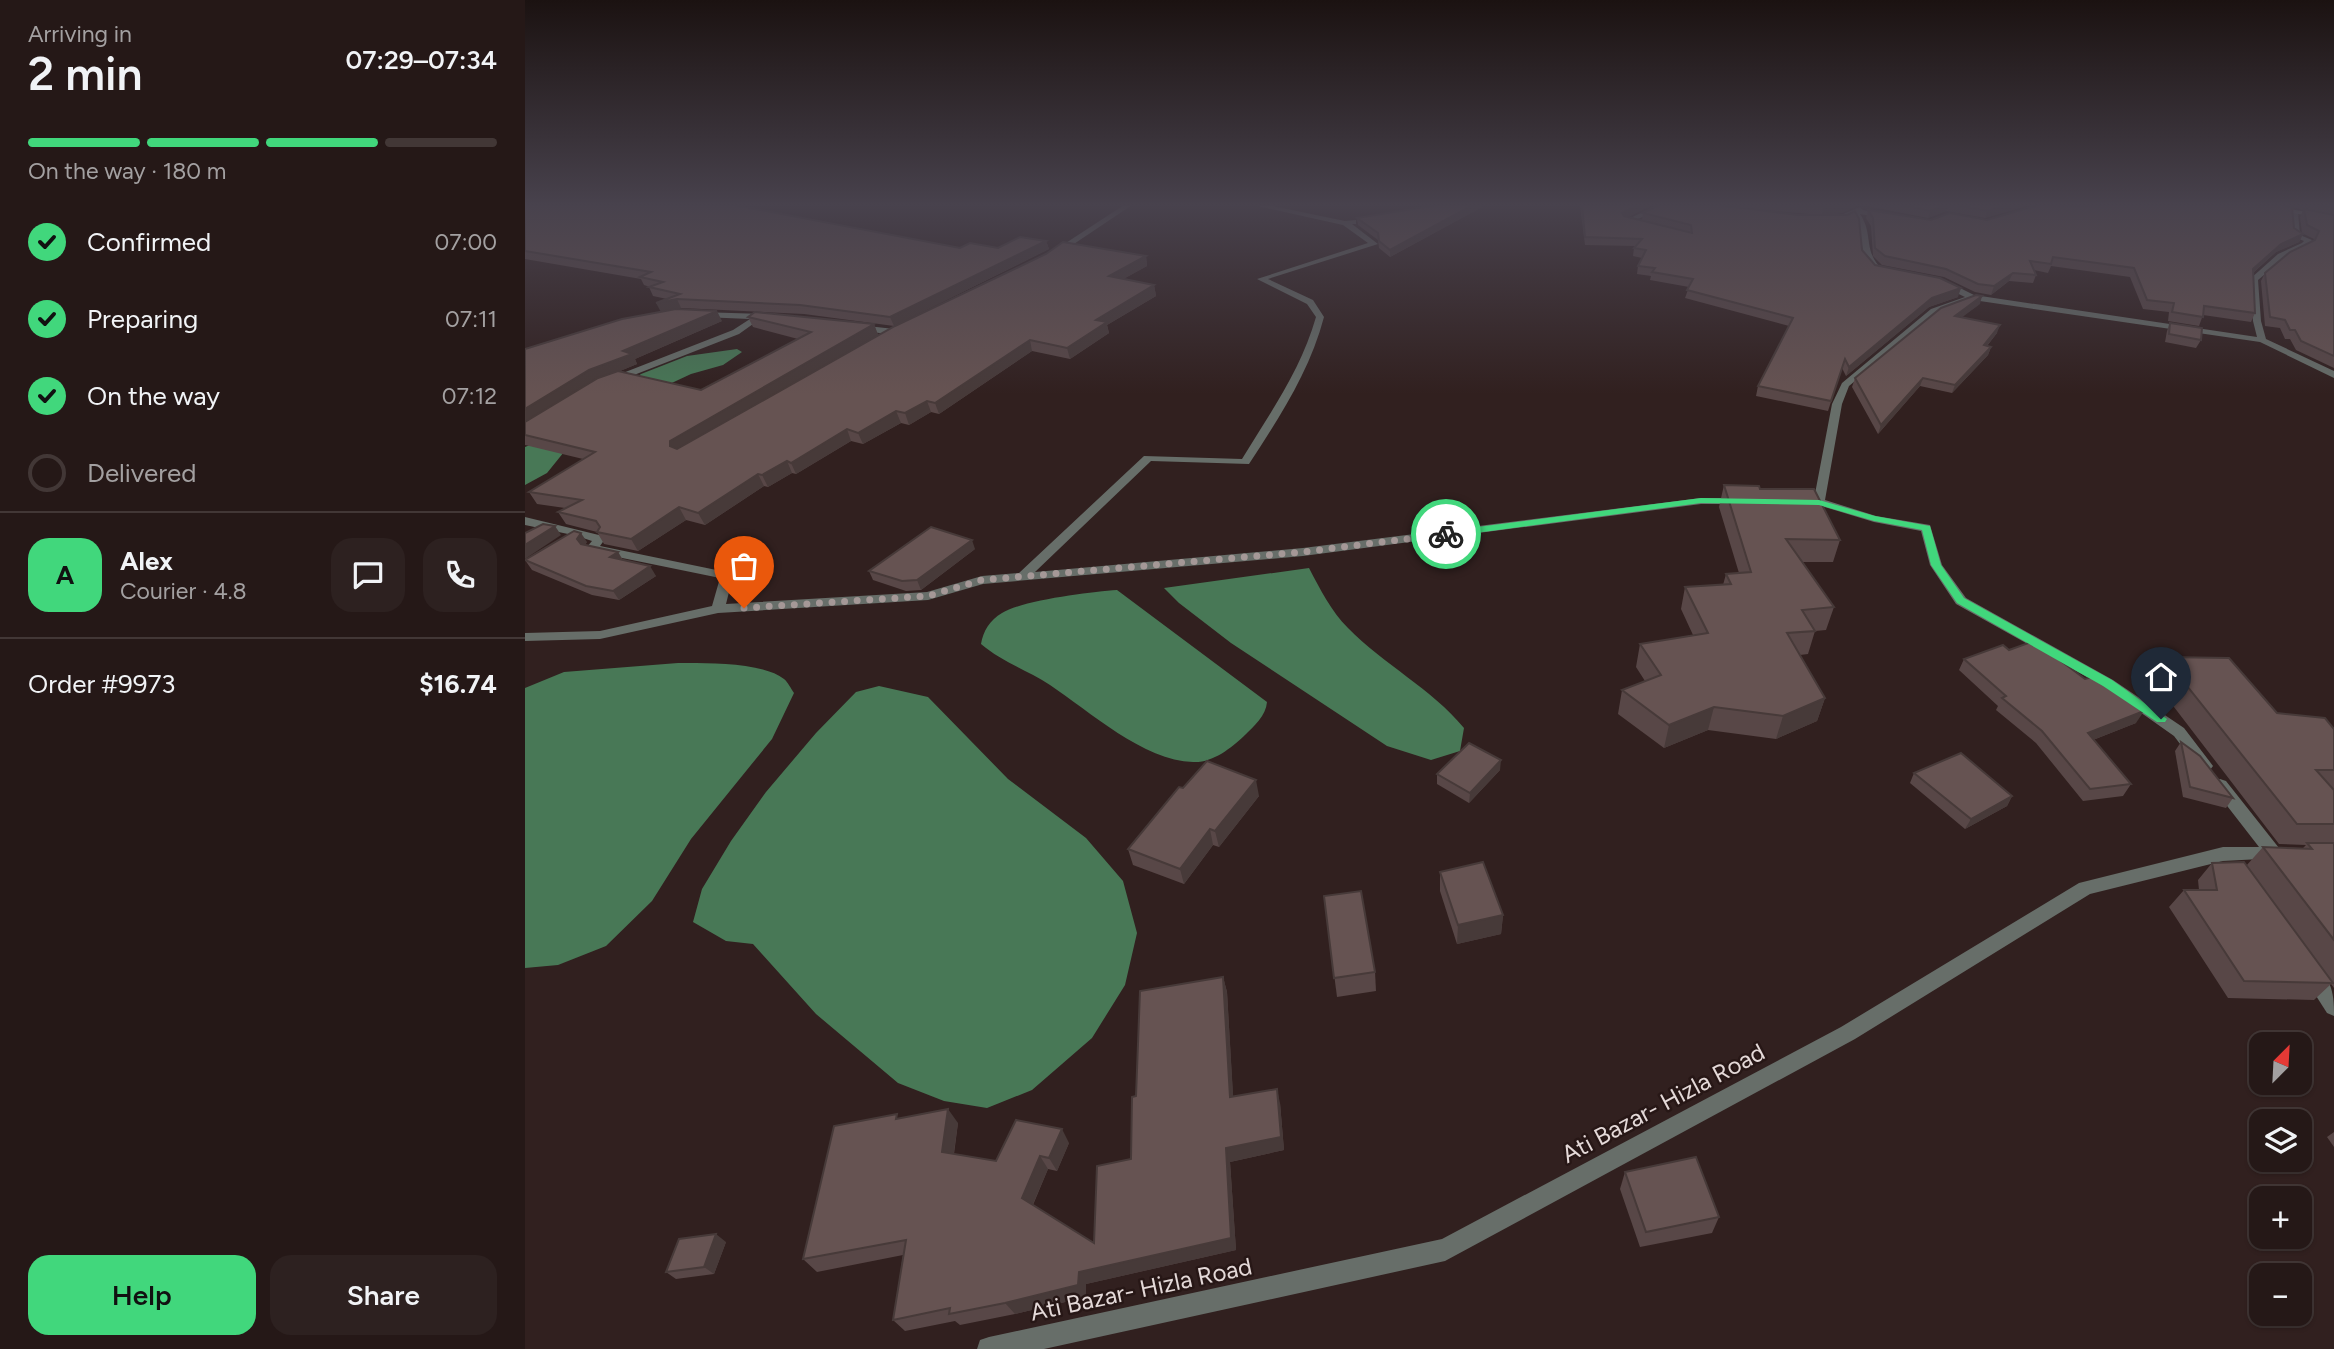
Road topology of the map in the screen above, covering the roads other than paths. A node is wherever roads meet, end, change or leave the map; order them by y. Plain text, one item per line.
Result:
1 (1297, 268) edge
2 (1876, 268) edge
3 (2267, 268) edge
4 (1889, 272) edge
5 (1940, 282) edge
6 (1972, 297) junction
7 (694, 314) edge
8 (758, 317) junction
9 (781, 318) edge
10 (918, 321) edge
11 (843, 325) edge
12 (895, 332) junction
13 (2262, 340) junction
14 (873, 344) edge
15 (2334, 375) edge
16 (600, 385) edge
17 (1754, 501) edge
18 (1793, 502) edge
19 (1819, 502) junction
20 (525, 521) edge
21 (578, 533) junction
22 (557, 547) edge
23 (1022, 577) junction
24 (718, 609) junction
25 (525, 637) edge
26 (2273, 853) junction
27 (2297, 853) edge
28 (2223, 854) junction
29 (2240, 877) edge
30 (2305, 966) edge
31 (2334, 1007) edge
32 (989, 1349) edge

1 - 23 street
2 - 4 street
3 - 13 street
5 - 6 street
6 - 13 street
6 - 19 street
7 - 8 street
8 - 9 street
8 - 16 street
10 - 12 street
11 - 12 street
12 - 14 street
13 - 15 street
17 - 23 street
18 - 19 street
19 - 26 street
20 - 21 street
21 - 22 street
21 - 24 street
23 - 24 street
24 - 25 street
26 - 27 street, Ati Bazar- Hizla Road
26 - 28 street, Ati Bazar- Hizla Road
28 - 29 street
28 - 32 street, Ati Bazar- Hizla Road
30 - 31 street

